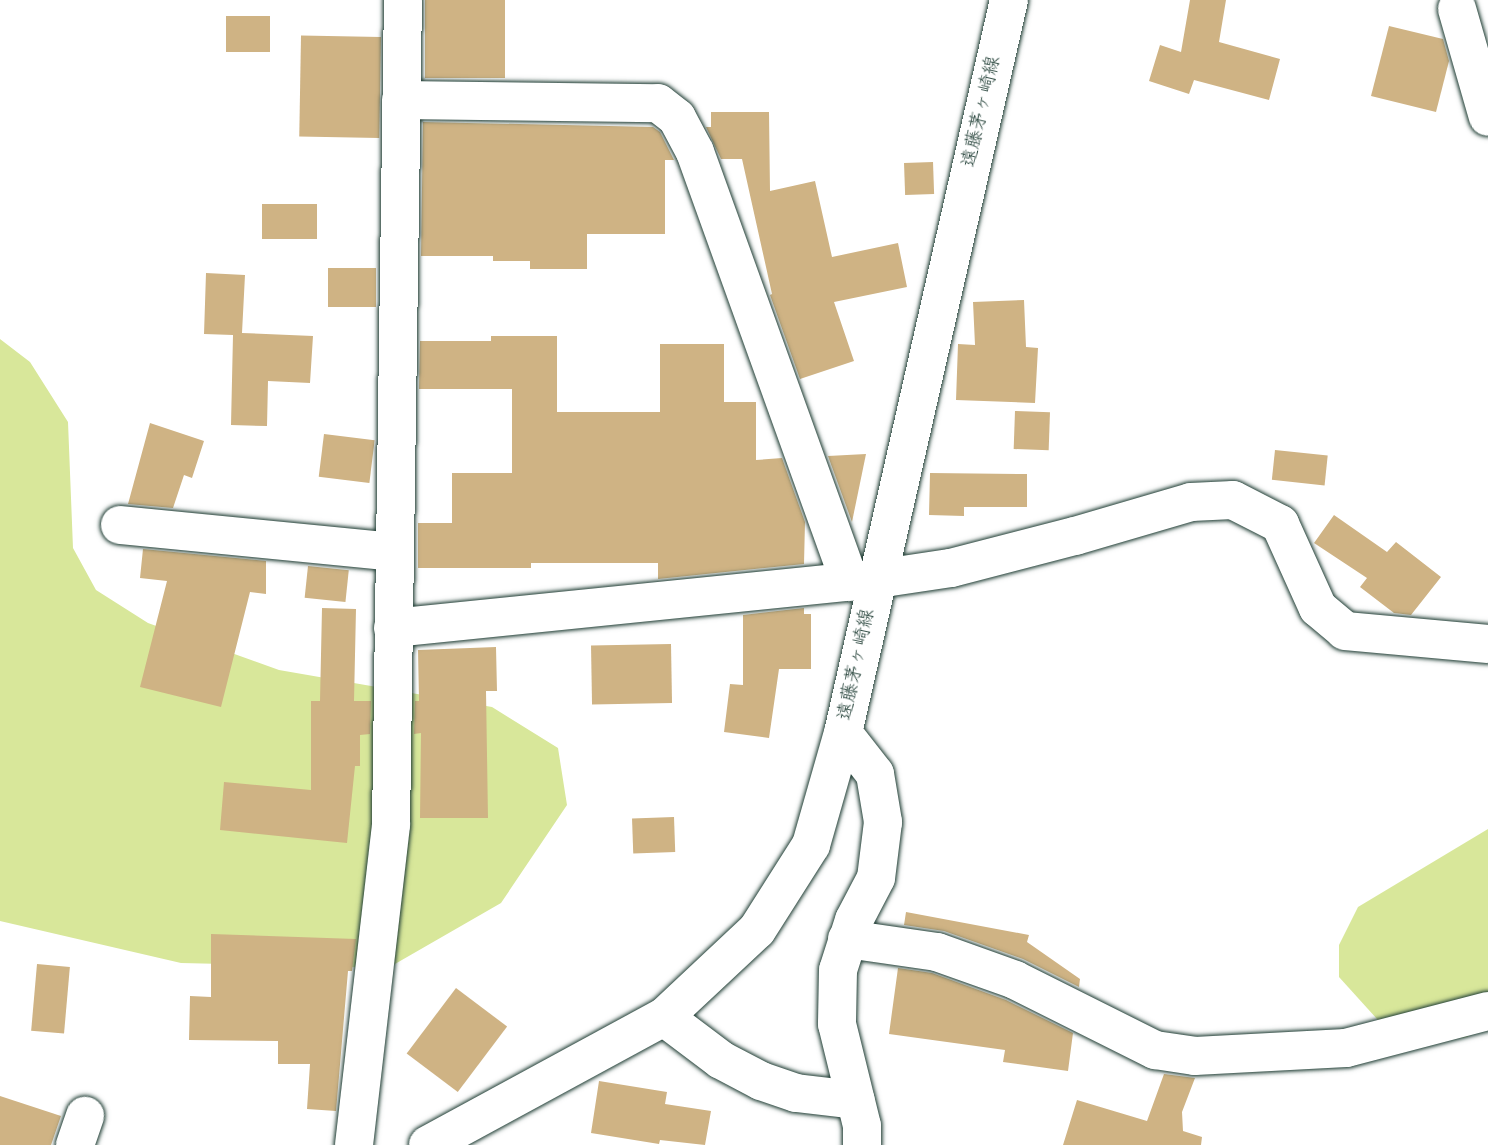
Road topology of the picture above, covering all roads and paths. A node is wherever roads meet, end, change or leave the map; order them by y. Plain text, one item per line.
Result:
1 (403, 0) edge
2 (1009, 0) edge
3 (1452, 5) edge
4 (1488, 42) edge
5 (401, 100) junction
6 (1488, 117) edge
7 (120, 525) dead end
8 (393, 552) junction
9 (863, 580) junction
10 (393, 628) junction
11 (1488, 644) edge
12 (843, 733) junction
13 (847, 939) junction
14 (1488, 1011) edge
15 (664, 1017) junction
16 (856, 1100) junction
17 (354, 1145) edge
18 (428, 1145) edge
19 (862, 1145) edge

1 - 5 street
2 - 9 street, 遠藤茅ヶ崎線
3 - 4 street
3 - 6 street
5 - 8 street
5 - 9 street
7 - 8 street
8 - 10 street
9 - 10 street
9 - 11 street
9 - 12 street, 遠藤茅ヶ崎線
10 - 17 street
12 - 13 street
12 - 15 street, 遠藤茅ヶ崎線
13 - 14 street
13 - 16 street
15 - 16 street
15 - 18 street, 遠藤茅ヶ崎線
16 - 19 street

